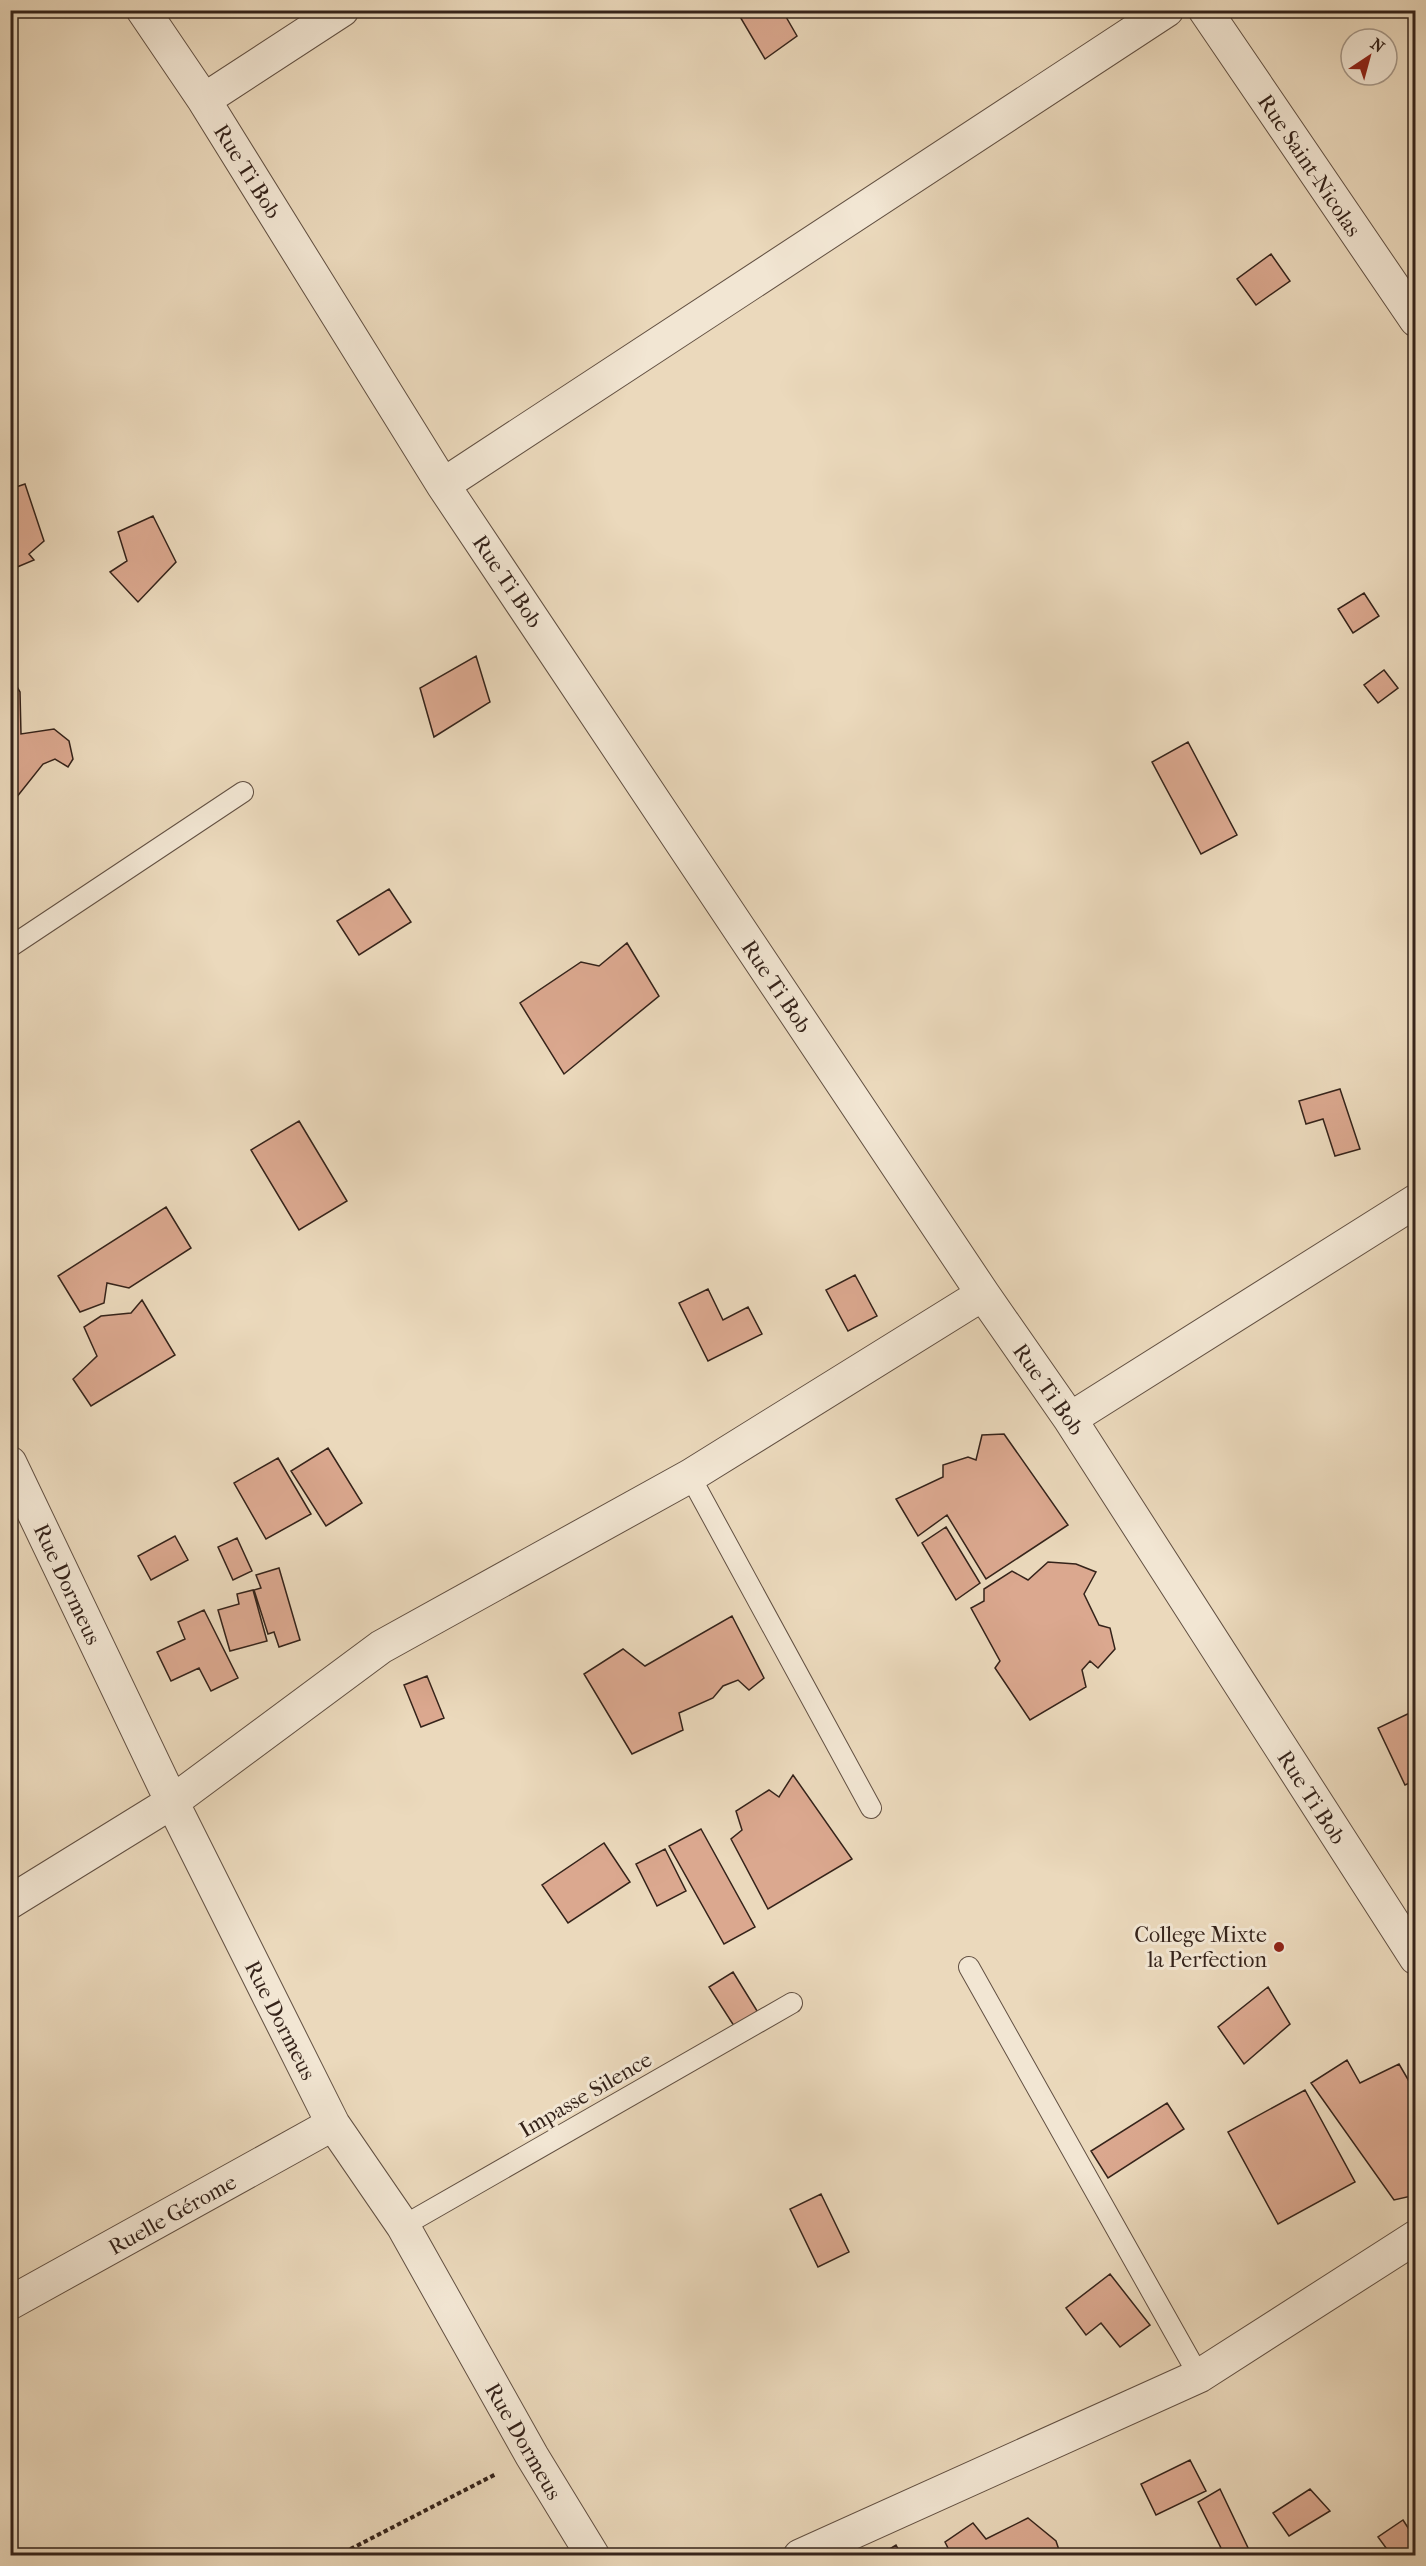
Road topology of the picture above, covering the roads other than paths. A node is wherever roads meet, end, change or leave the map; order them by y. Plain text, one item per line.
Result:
1 (143, 10) edge
2 (342, 10) edge
3 (1167, 10) edge
4 (1205, 10) edge
5 (204, 100) junction
6 (1416, 320) edge
7 (443, 485) junction
8 (243, 792) dead end
9 (10, 947) edge
10 (1416, 1201) edge
11 (982, 1294) junction
12 (1070, 1419) junction
13 (10, 1463) edge
14 (690, 1476) junction
15 (172, 1802) junction
16 (871, 1808) dead end
17 (10, 1902) edge
18 (1416, 1958) edge
19 (969, 1967) dead end
20 (792, 2003) dead end
21 (333, 2124) junction
22 (403, 2226) junction
23 (1416, 2237) edge
24 (10, 2303) edge
25 (1199, 2376) junction
26 (593, 2556) edge
27 (800, 2556) edge

1 - 5 street, Rue Ti Bob
2 - 5 street
3 - 7 street
4 - 6 street, Rue Saint-Nicolas
5 - 7 street, Rue Ti Bob
7 - 11 street, Rue Ti Bob
8 - 9 lane
10 - 12 street
11 - 12 street, Rue Ti Bob
11 - 14 street
12 - 18 street, Rue Ti Bob
13 - 15 street, Rue Dormeus
14 - 15 street
14 - 16 lane
15 - 17 street
15 - 21 street, Rue Dormeus
19 - 25 lane
20 - 22 lane, Impasse Silence
21 - 22 street, Rue Dormeus
21 - 24 street, Ruelle Gérome
22 - 26 street, Rue Dormeus
23 - 25 street
25 - 27 street

